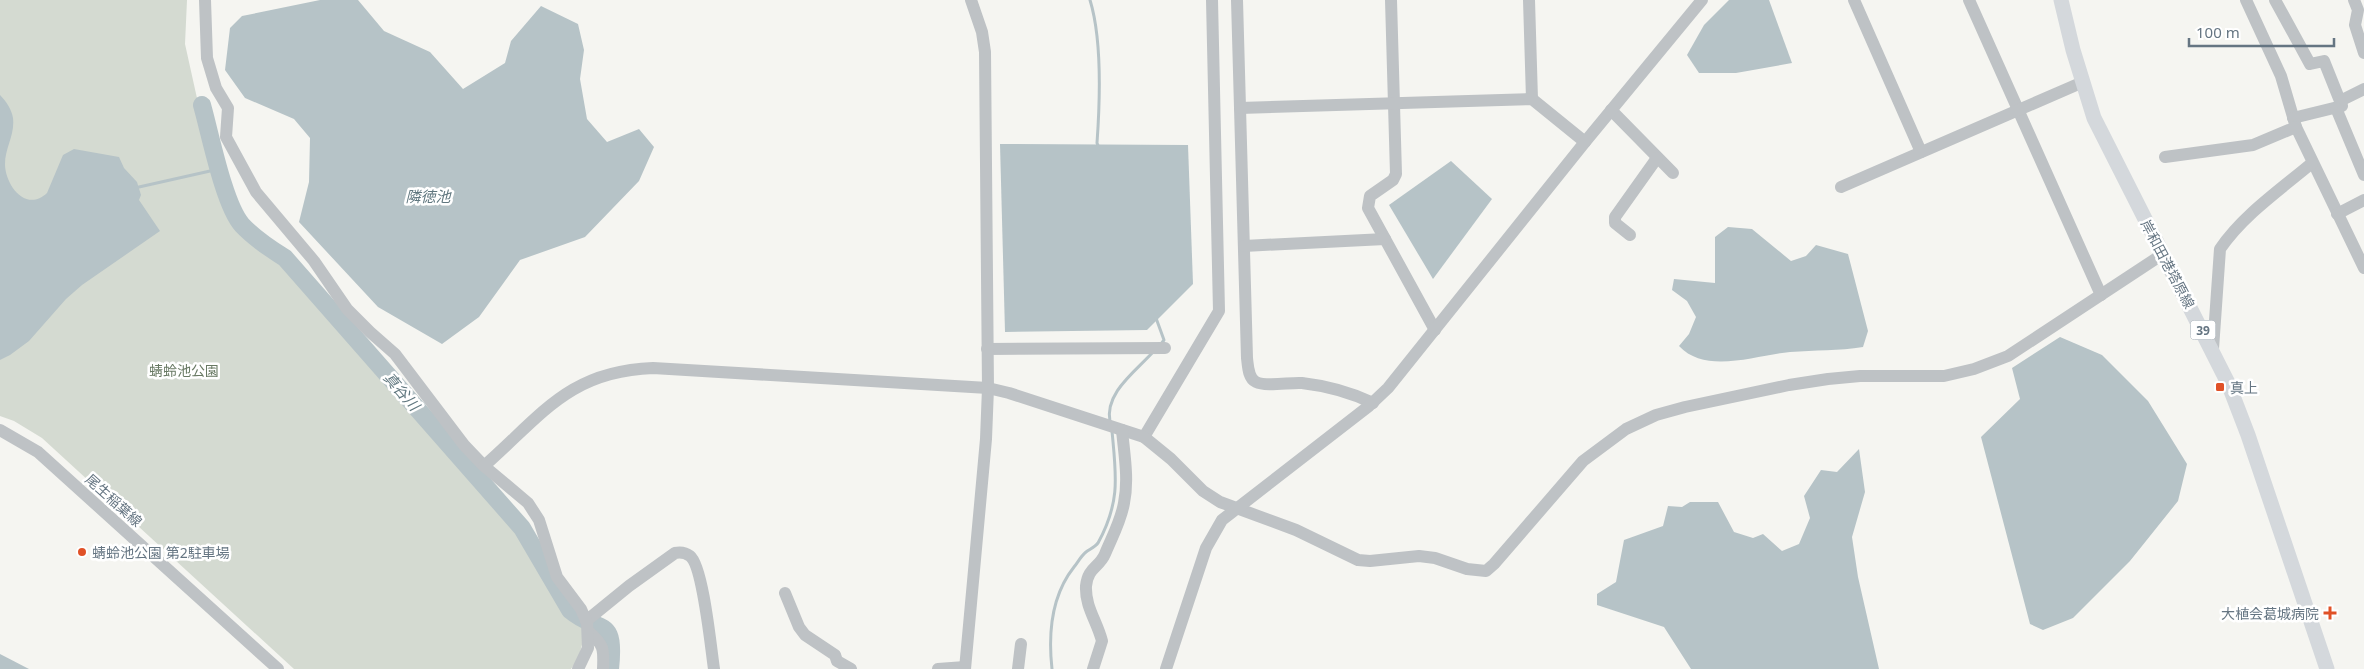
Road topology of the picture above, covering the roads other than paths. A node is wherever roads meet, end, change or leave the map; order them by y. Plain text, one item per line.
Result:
1 (205, 0) edge
2 (971, 0) edge
3 (1212, 0) edge
4 (1237, 0) edge
5 (1391, 0) edge
6 (1529, 0) edge
7 (1702, 0) edge
8 (1854, 0) edge
9 (1969, 0) edge
10 (2061, 0) edge
11 (2246, 0) edge
12 (2275, 0) edge
13 (2354, 0) edge
14 (2360, 16) edge
15 (2364, 52) edge
16 (2083, 82) junction
17 (2364, 89) edge
18 (1532, 99) junction
19 (1395, 104) junction
20 (2338, 105) junction
21 (1240, 108) junction
22 (1611, 110) junction
23 (2018, 111) junction
24 (2294, 122) junction
25 (1585, 142) junction
26 (1921, 152) junction
27 (2166, 157) dead end
28 (1657, 158) junction
29 (2312, 163) junction
30 (1673, 173) dead end
31 (2364, 175) edge
32 (1841, 187) dead end
33 (2364, 200) edge
34 (2337, 214) junction
35 (1630, 235) dead end
36 (1385, 239) junction
37 (1244, 246) junction
38 (2163, 254) junction
39 (2364, 268) edge
40 (2101, 295) junction
41 (1435, 330) junction
42 (1166, 348) dead end
43 (987, 349) junction
44 (2213, 349) junction
45 (988, 388) junction
46 (1373, 403) junction
47 (0, 430) edge
48 (1122, 430) junction
49 (1144, 437) junction
50 (484, 466) junction
51 (1234, 508) junction
52 (785, 593) dead end
53 (587, 626) junction
54 (1021, 644) dead end
55 (965, 668) edge
56 (278, 669) edge
57 (578, 669) edge
58 (603, 669) edge
59 (714, 669) edge
60 (851, 669) edge
61 (938, 669) edge
62 (1018, 669) edge
63 (1093, 669) edge
64 (1166, 669) edge
65 (2327, 669) edge

1 - 50 street
2 - 43 street
3 - 49 street
4 - 21 street
5 - 19 street
6 - 18 street
7 - 22 street
8 - 26 street
9 - 23 street
10 - 16 main road, 岸和田港塔原線 / 39
11 - 24 street
12 - 20 street
13 - 14 street
14 - 15 street
16 - 23 street
16 - 38 main road, 岸和田港塔原線 / 39
17 - 20 street
18 - 19 street
18 - 25 street
19 - 21 street
19 - 36 street
20 - 24 street
20 - 31 street
21 - 37 street
22 - 25 street
22 - 28 street
23 - 26 street
23 - 40 street
24 - 27 street
24 - 29 street
25 - 41 street
26 - 32 street
28 - 30 street
28 - 35 street
29 - 34 street
29 - 44 street
33 - 34 street
34 - 39 street
36 - 37 street
36 - 41 street
37 - 46 street
38 - 40 street
38 - 44 main road, 岸和田港塔原線 / 39
40 - 51 street
41 - 46 street
42 - 43 street
43 - 45 street
44 - 65 main road, 岸和田港塔原線 / 39
45 - 48 street
45 - 50 street
45 - 55 street
46 - 51 street
47 - 56 street, 尾生稲葉線
48 - 49 street
48 - 63 street
49 - 51 street
50 - 53 street
51 - 64 street
52 - 60 street
53 - 57 street
53 - 58 street
53 - 59 street
54 - 62 street
55 - 61 street

